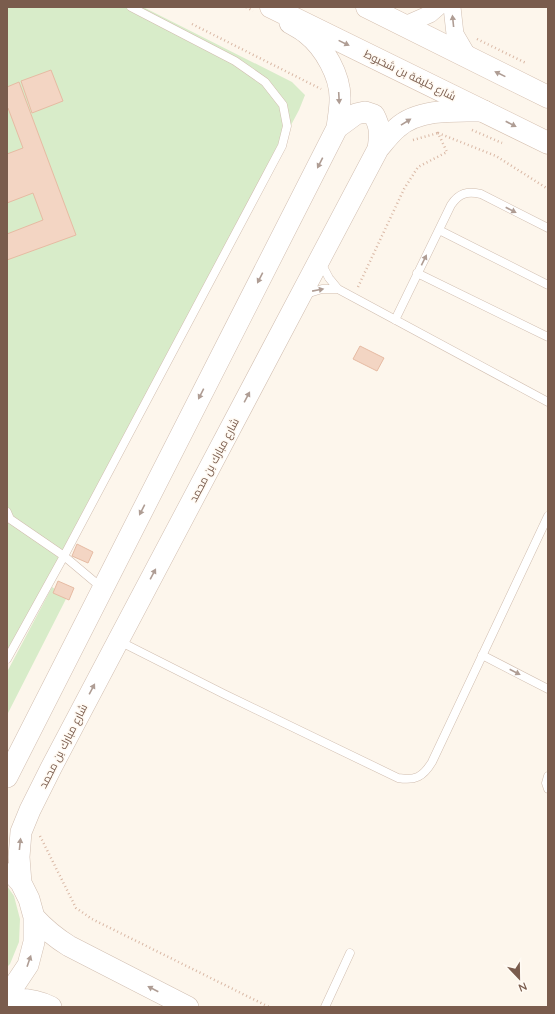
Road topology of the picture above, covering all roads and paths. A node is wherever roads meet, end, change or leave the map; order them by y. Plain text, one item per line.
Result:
1 (131, 7) edge
2 (266, 7) edge
3 (271, 7) edge
4 (368, 7) edge
5 (438, 7) edge
6 (452, 7) edge
7 (187, 21) dead end
8 (405, 26) junction
9 (476, 38) dead end
10 (469, 58) junction
11 (528, 64) dead end
12 (548, 97) edge
13 (340, 99) junction
14 (484, 111) junction
15 (337, 128) junction
16 (468, 129) dead end
17 (548, 143) edge
18 (508, 146) dead end
19 (378, 150) junction
20 (548, 189) edge
21 (548, 228) edge
22 (438, 230) junction
23 (320, 258) junction
24 (417, 273) junction
25 (548, 285) edge
26 (338, 289) junction
27 (300, 297) junction
28 (353, 297) junction
29 (395, 320) junction
30 (548, 337) edge
31 (548, 402) edge
32 (7, 512) edge
33 (548, 516) edge
34 (64, 556) junction
35 (102, 588) junction
36 (118, 641) junction
37 (482, 655) junction
38 (7, 659) edge
39 (548, 688) edge
40 (7, 776) edge
41 (548, 776) edge
42 (548, 789) edge
43 (30, 810) junction
44 (14, 876) edge
45 (34, 917) junction
46 (350, 953) dead end
47 (7, 992) edge
48 (7, 1000) edge
49 (51, 1007) edge
50 (188, 1007) edge
51 (269, 1007) edge
52 (325, 1007) edge

1 - 34 lane
2 - 13 street
3 -> 14 main road, شارع خليفة بن شخبوط
4 - 8 main road
5 - 8 street
10 -> 6 street
7 - 13 path
8 - 10 main road
9 - 11 path
12 -> 10 main road
13 - 15 street
14 -> 17 main road, شارع خليفة بن شخبوط
19 -> 14 street, شارع مبارك بن محمد
15 - 19 street
15 -> 35 street
16 - 18 path
19 - 23 street, شارع مبارك بن محمد
20 - 28 path
22 -> 21 lane
24 -> 22 lane
22 - 25 lane
23 - 26 lane
23 - 27 street, شارع مبارك بن محمد
24 - 29 lane
24 - 30 lane
27 -> 26 lane
26 - 28 lane
36 -> 27 street, شارع مبارك بن محمد
28 - 29 lane
29 - 31 lane
32 - 34 lane
33 - 37 lane
34 - 35 lane
34 - 38 lane
35 - 40 street
36 - 37 lane
43 -> 36 street, شارع مبارك بن محمد
37 -> 39 lane
41 - 42 lane
44 -> 43 street, شارع مبارك بن محمد
43 - 51 path
44 - 45 street
47 -> 45 street
50 -> 45 street
46 - 52 lane
48 - 49 street

